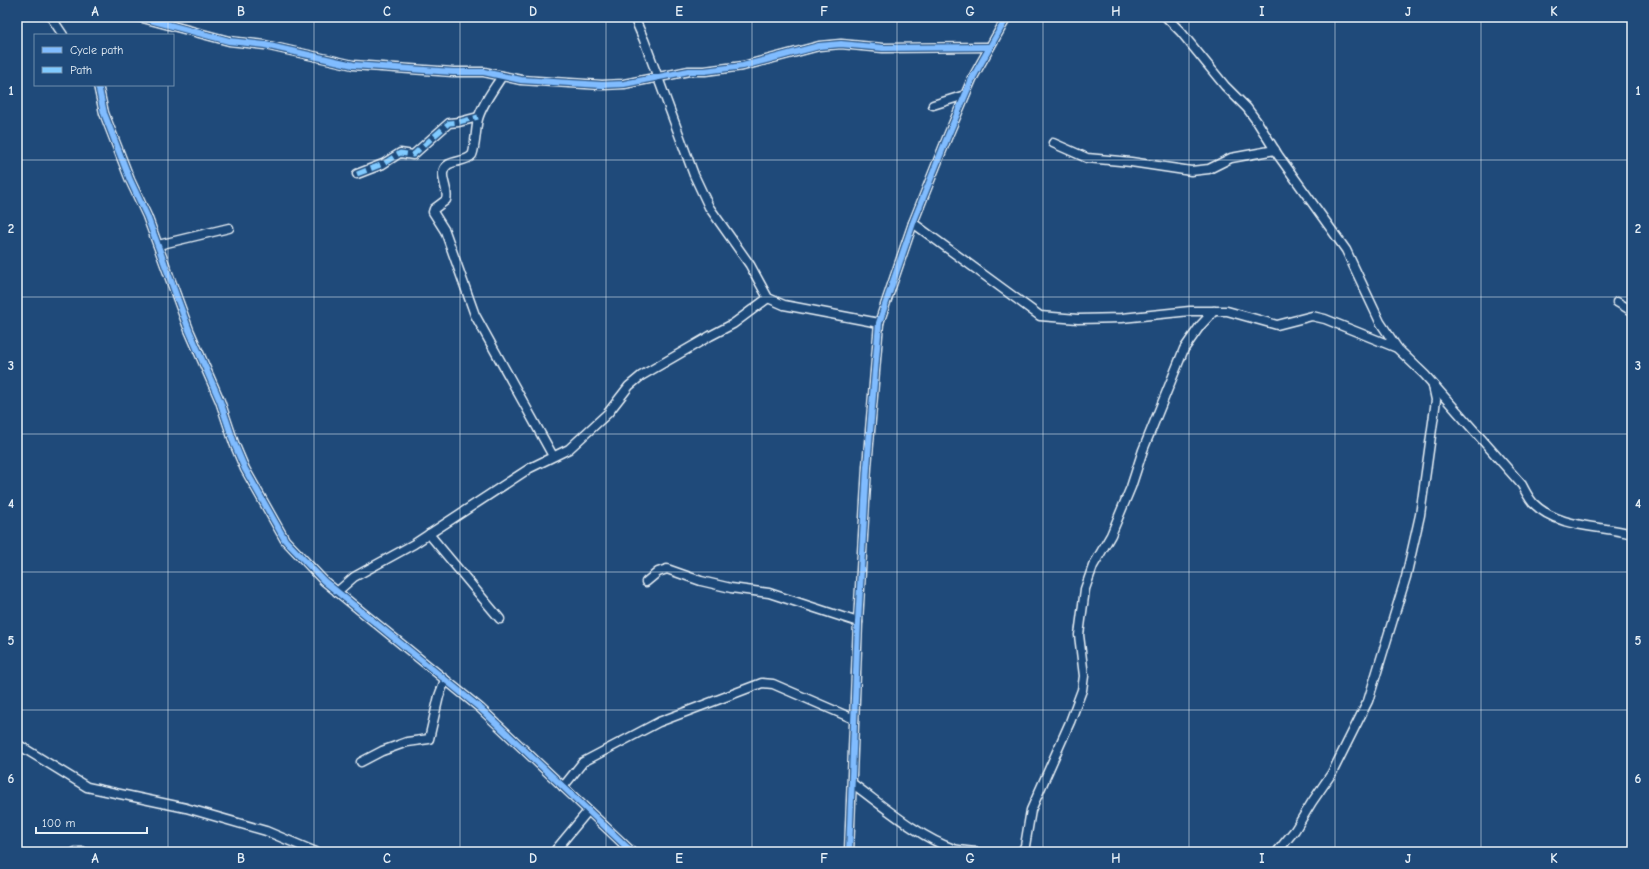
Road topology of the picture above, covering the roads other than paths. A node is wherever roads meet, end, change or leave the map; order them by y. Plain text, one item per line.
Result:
1 (51, 17) edge
2 (139, 17) edge
3 (634, 17) edge
4 (1008, 17) edge
5 (1166, 17) edge
6 (62, 34) edge
7 (990, 47) junction
8 (502, 76) junction
9 (658, 78) junction
10 (98, 86) edge
11 (965, 95) junction
12 (933, 105) dead end
13 (478, 117) junction
14 (1053, 143) dead end
15 (1275, 150) junction
16 (357, 174) dead end
17 (913, 223) junction
18 (228, 228) dead end
19 (158, 245) junction
20 (768, 298) junction
21 (1617, 302) dead end
22 (1214, 311) junction
23 (1632, 311) edge
24 (879, 323) junction
25 (1398, 349) junction
26 (1433, 384) junction
27 (553, 456) junction
28 (429, 534) junction
29 (1632, 534) edge
30 (646, 582) dead end
31 (337, 592) junction
32 (500, 620) dead end
33 (858, 622) junction
34 (445, 680) junction
35 (854, 719) junction
36 (17, 744) edge
37 (360, 762) dead end
38 (853, 784) junction
39 (563, 787) junction
40 (588, 811) junction
41 (76, 852) edge
42 (84, 852) edge
43 (316, 852) edge
44 (554, 852) edge
45 (632, 852) edge
46 (849, 852) edge
47 (976, 852) edge
48 (1021, 852) edge
49 (1277, 852) edge

1 - 6 street
2 - 8 street
3 - 9 street
4 - 7 street
5 - 15 street
7 - 9 street
7 - 11 street
8 - 9 street
8 - 13 street
9 - 20 street
10 - 19 street
11 - 12 street
11 - 17 street
13 - 16 street
13 - 27 street
14 - 15 street
15 - 25 street
17 - 22 street
17 - 24 street
18 - 19 street
19 - 31 street
20 - 24 street
20 - 27 street
21 - 23 street
22 - 25 street
22 - 48 street
24 - 33 street
25 - 26 street
26 - 29 street
26 - 49 street
27 - 28 street
28 - 31 street
28 - 32 street
30 - 33 street
31 - 34 street
33 - 35 street
34 - 37 street
34 - 39 street
35 - 38 street
35 - 39 street
36 - 43 street
38 - 46 street
38 - 47 street
39 - 40 street
40 - 44 street
40 - 45 street
41 - 42 street

